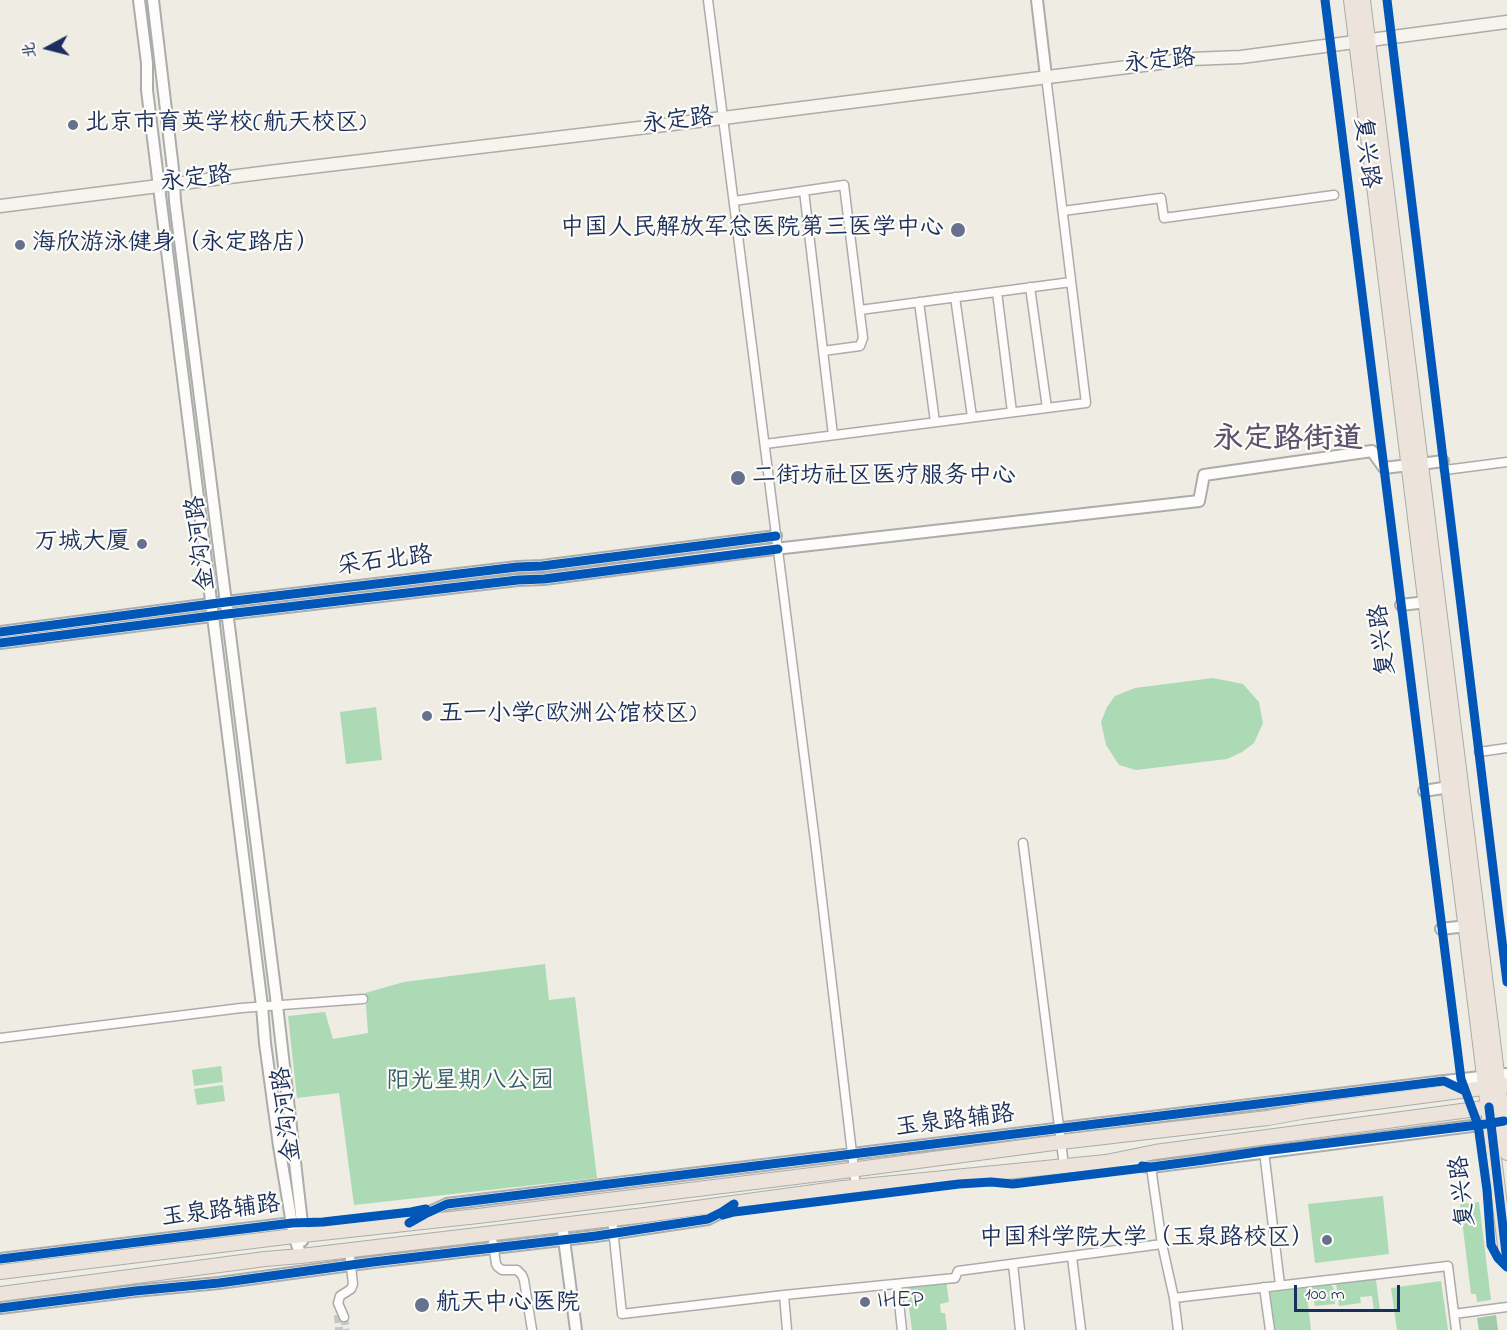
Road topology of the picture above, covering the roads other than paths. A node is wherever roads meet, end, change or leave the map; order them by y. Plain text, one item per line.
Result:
1 (139, 0) edge
2 (153, 0) edge
3 (708, 0) edge
4 (1037, 0) edge
5 (1351, 0) edge
6 (1363, 0) edge
7 (1507, 22) edge
8 (1507, 29) edge
9 (1364, 43) junction
10 (1046, 76) junction
11 (723, 118) junction
12 (174, 184) junction
13 (159, 186) junction
14 (804, 191) junction
15 (1334, 195) dead end
16 (734, 201) junction
17 (0, 206) edge
18 (1063, 211) junction
19 (1071, 282) junction
20 (1030, 287) junction
21 (997, 292) junction
22 (955, 297) junction
23 (919, 302) junction
24 (860, 310) junction
25 (823, 351) junction
26 (1047, 408) junction
27 (1012, 412) junction
28 (972, 417) junction
29 (935, 422) junction
30 (833, 435) junction
31 (765, 444) junction
32 (1507, 462) edge
33 (1415, 464) junction
34 (1444, 466) joint
35 (776, 536) junction
36 (778, 549) junction
37 (226, 602) junction
38 (1426, 602) junction
39 (210, 604) junction
40 (1401, 605) dead end
41 (227, 614) junction
42 (212, 616) junction
43 (0, 632) edge
44 (0, 643) edge
45 (1507, 748) edge
46 (1479, 752) dead end
47 (1449, 788) junction
48 (1424, 791) dead end
49 (1023, 843) dead end
50 (1466, 926) junction
51 (1442, 929) dead end
52 (363, 999) dead end
53 (277, 1005) junction
54 (262, 1006) junction
55 (0, 1038) edge
56 (1444, 1081) junction
57 (1497, 1081) edge
58 (1465, 1091) junction
59 (1499, 1106) edge
60 (1500, 1122) edge
61 (1312, 1131) junction
62 (1061, 1136) junction
63 (1280, 1150) junction
64 (1264, 1151) junction
65 (1507, 1153) edge
66 (852, 1155) junction
67 (1106, 1162) junction
68 (1064, 1166) junction
69 (1151, 1167) junction
70 (853, 1170) junction
71 (828, 1173) junction
72 (856, 1187) junction
73 (830, 1190) junction
74 (734, 1204) junction
75 (612, 1219) junction
76 (409, 1223) junction
77 (562, 1224) junction
78 (296, 1231) junction
79 (329, 1232) junction
80 (492, 1233) junction
81 (613, 1234) junction
82 (252, 1241) junction
83 (564, 1241) junction
84 (1162, 1244) junction
85 (494, 1248) junction
86 (349, 1250) junction
87 (319, 1254) junction
88 (301, 1256) junction
89 (15, 1257) junction
90 (1072, 1257) junction
91 (0, 1259) edge
92 (248, 1262) junction
93 (1507, 1262) edge
94 (1013, 1264) junction
95 (53, 1265) junction
96 (350, 1265) junction
97 (0, 1272) edge
98 (132, 1278) junction
99 (897, 1284) junction
100 (1280, 1285) junction
101 (1264, 1287) junction
102 (0, 1294) edge
103 (101, 1295) junction
104 (784, 1295) junction
105 (1174, 1298) junction
106 (1507, 1307) edge
107 (0, 1308) edge
108 (341, 1313) tunnel mouth
109 (1454, 1314) junction
110 (532, 1330) edge
111 (576, 1330) edge
112 (788, 1330) edge
113 (902, 1330) edge
114 (1020, 1330) edge
115 (1081, 1330) edge
116 (1178, 1330) edge
117 (1270, 1330) edge
118 (1456, 1330) edge

1 - 13 street, 金沟河路
2 - 12 street, 金沟河路
3 - 11 street
4 - 10 street
5 - 9 main road, 复兴路
6 - 9 main road, 复兴路
7 - 9 main road, 永定路
8 - 9 main road, 永定路
9 - 10 main road, 永定路
9 - 33 main road, 复兴路
10 - 11 main road, 永定路
10 - 18 street
11 - 12 main road, 永定路
11 - 16 street
12 - 13 main road, 永定路
12 - 37 street, 金沟河路
13 - 17 main road, 永定路
13 - 39 street, 金沟河路
14 - 16 street
14 - 24 street
14 - 25 street
15 - 18 street
16 - 31 street
18 - 19 street
19 - 20 street
19 - 26 street
20 - 21 street
20 - 26 street
21 - 22 street
21 - 27 street
22 - 23 street
22 - 28 street
23 - 24 street
23 - 29 street
24 - 25 street
25 - 30 street
26 - 27 street
27 - 28 street
28 - 29 street
29 - 30 street
30 - 31 street
31 - 35 street
32 - 34 street
33 - 34 street
33 - 36 street, 采石北路
33 - 38 main road, 复兴路
33 - 57 main road, 复兴路
35 - 36 street
35 - 37 street, 采石北路
36 - 41 street, 采石北路
36 - 66 street
37 - 39 street, 采石北路
37 - 41 street, 金沟河路
38 - 40 street
38 - 47 main road, 复兴路
39 - 42 street, 金沟河路
39 - 43 street, 采石北路
41 - 42 street, 采石北路
41 - 53 street, 金沟河路
42 - 44 street, 采石北路
42 - 54 street, 金沟河路
45 - 46 street
47 - 48 street
47 - 50 main road, 复兴路
49 - 62 street
50 - 51 street
50 - 57 main road, 复兴路
52 - 53 street
53 - 54 street
53 - 78 street, 金沟河路
54 - 55 street
54 - 78 street, 金沟河路
56 - 57 street, 玉泉路辅路
56 - 58 street
56 - 62 street, 玉泉路辅路
57 - 58 main road
57 - 59 main road
58 - 62 main road
59 - 60 main road
59 - 61 main road
60 - 63 street
60 - 65 main road
60 - 93 main road
61 - 63 street
61 - 67 main road
62 - 66 street, 玉泉路辅路
62 - 68 street
62 - 70 main road
63 - 64 street
64 - 69 street
64 - 100 street
66 - 70 street
66 - 76 street, 玉泉路辅路
67 - 68 main road
67 - 69 street
68 - 72 main road
69 - 84 street
70 - 71 main road
70 - 72 street
71 - 73 main road
71 - 76 main road
72 - 73 main road
73 - 74 main road
74 - 75 main road
74 - 81 street
75 - 77 main road
75 - 81 street
76 - 79 main road
77 - 80 main road
77 - 83 street
78 - 79 main road
78 - 82 main road
78 - 88 street, 金沟河路
78 - 89 street, 玉泉路辅路
79 - 87 main road
80 - 85 street
80 - 86 main road
81 - 83 street
81 - 104 street
82 - 92 main road
82 - 95 main road
83 - 85 street
83 - 111 street
84 - 90 street
84 - 105 street
85 - 96 street
85 - 110 street
86 - 87 main road
86 - 96 street
87 - 88 main road
88 - 92 main road
89 - 91 street, 玉泉路辅路
89 - 95 street
90 - 94 street
90 - 115 street
92 - 98 main road
94 - 99 street
94 - 114 street
95 - 97 main road
96 - 103 street
96 - 108 street
98 - 102 main road
98 - 103 street
99 - 104 street
99 - 113 street
100 - 101 street
100 - 109 street
101 - 105 street
101 - 117 street
103 - 107 street
104 - 112 street
105 - 116 street
106 - 109 street
109 - 118 street

